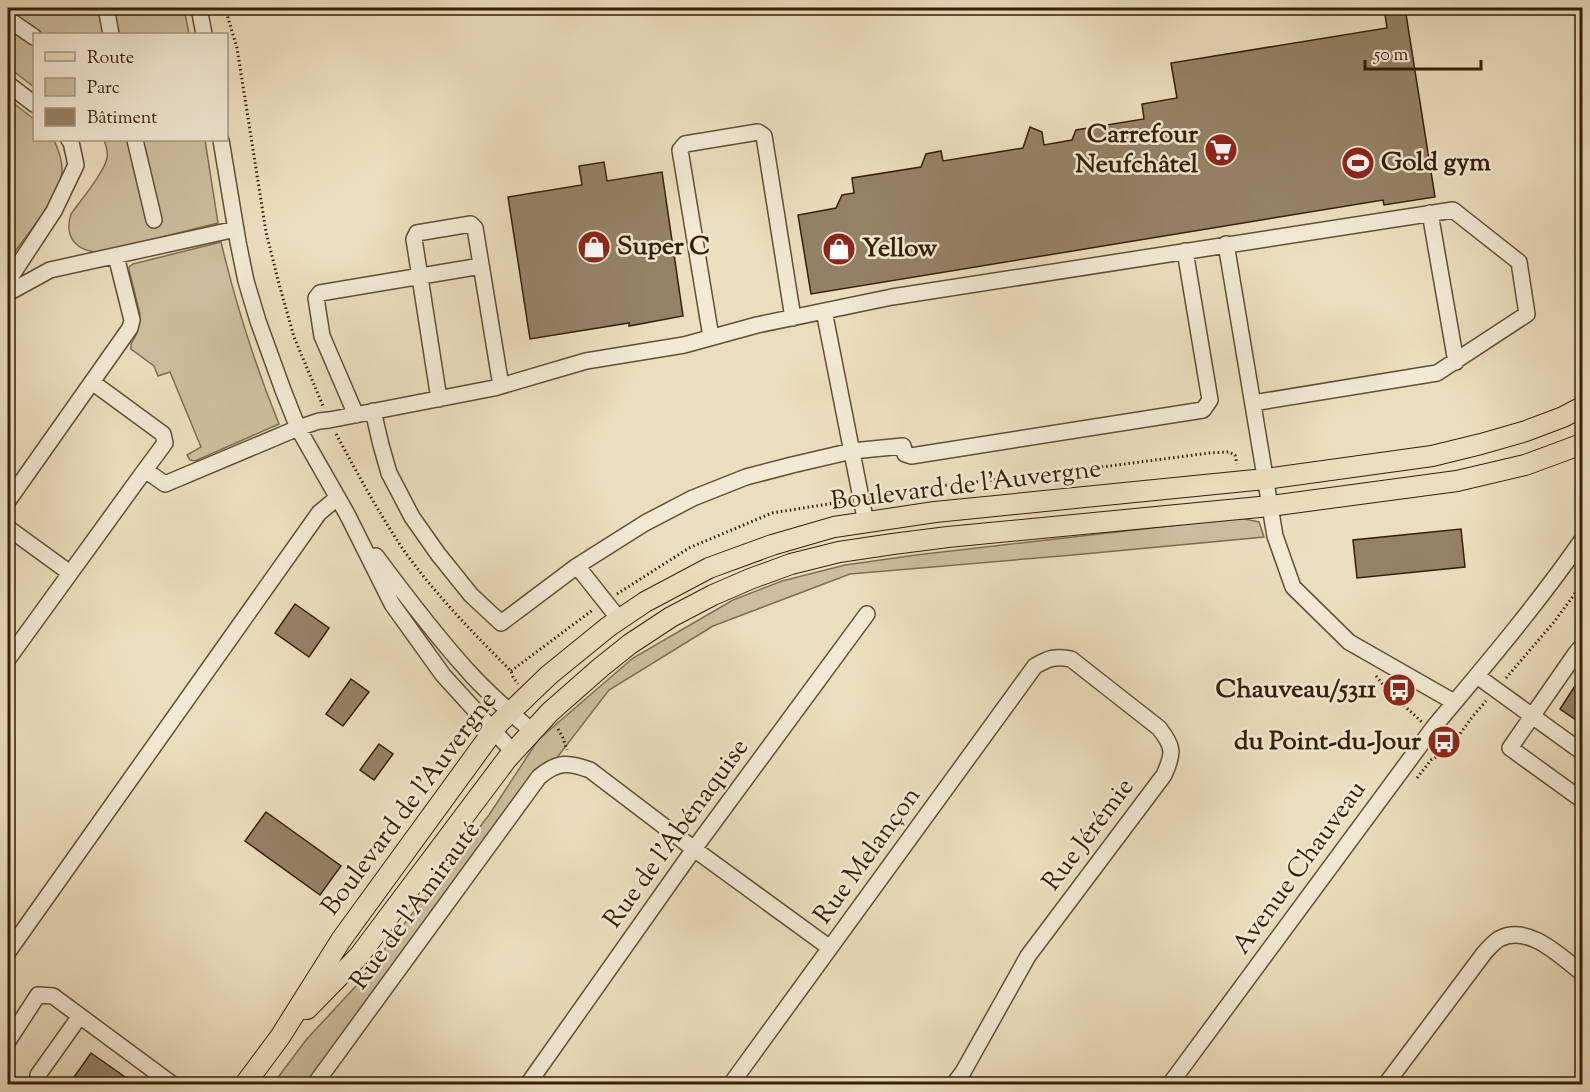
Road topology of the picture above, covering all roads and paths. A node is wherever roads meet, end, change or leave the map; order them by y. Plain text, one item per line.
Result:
1 (106, 8) edge
2 (199, 8) edge
3 (8, 19) edge
4 (111, 33) edge
5 (204, 33) edge
6 (33, 36) edge
7 (8, 84) edge
8 (33, 103) edge
9 (70, 141) edge
10 (135, 141) edge
11 (221, 141) edge
12 (1430, 213) junction
13 (154, 220) dead end
14 (236, 229) junction
15 (1226, 244) junction
16 (1185, 251) junction
17 (116, 256) junction
18 (481, 266) junction
19 (420, 276) junction
20 (8, 281) edge
21 (8, 293) edge
22 (824, 311) junction
23 (793, 318) junction
24 (711, 337) junction
25 (1456, 362) junction
26 (92, 382) junction
27 (501, 386) junction
28 (439, 399) junction
29 (1252, 403) junction
30 (1582, 407) edge
31 (373, 411) junction
32 (356, 415) junction
33 (298, 428) junction
34 (1582, 444) edge
35 (852, 451) junction
36 (145, 470) junction
37 (1265, 479) junction
38 (1242, 482) junction
39 (337, 498) junction
40 (861, 498) junction
41 (8, 501) edge
42 (1270, 506) junction
43 (347, 514) junction
44 (866, 523) junction
45 (8, 528) edge
46 (1582, 540) edge
47 (577, 566) junction
48 (70, 573) junction
49 (1582, 584) edge
50 (605, 602) junction
51 (867, 614) dead end
52 (619, 619) junction
53 (1581, 649) edge
54 (8, 659) edge
55 (1047, 659) joint
56 (1371, 672) dead end
57 (1477, 676) junction
58 (513, 677) dead end
59 (1495, 690) junction
60 (1454, 702) junction
61 (511, 712) junction
62 (1532, 717) junction
63 (552, 723) dead end
64 (1433, 728) junction
65 (493, 730) junction
66 (532, 731) junction
67 (1459, 737) junction
68 (513, 752) junction
69 (1582, 752) edge
70 (566, 764) junction
71 (1414, 782) dead end
72 (1582, 800) edge
73 (694, 849) junction
74 (830, 948) junction
75 (8, 952) edge
76 (1582, 973) edge
77 (80, 1016) junction
78 (280, 1037) junction
79 (8, 1041) edge
80 (38, 1075) dead end
81 (172, 1084) edge
82 (245, 1084) edge
83 (315, 1084) edge
84 (528, 1084) edge
85 (731, 1084) edge
86 (954, 1084) edge
87 (1170, 1084) edge
88 (1386, 1084) edge

1 - 4 street
2 - 5 street
3 - 6 street
7 - 8 street
9 - 20 street
10 - 13 street
11 - 14 street
12 - 15 street
12 - 25 street
12 - 25 street
14 - 17 street
14 - 33 street
15 - 16 street
15 - 29 street
16 - 22 street
16 - 35 street
17 - 21 street
17 - 26 street
18 - 19 street
18 - 19 street
18 - 27 street
19 - 28 street
19 - 32 street
22 - 23 street
22 - 35 street
23 - 24 street
23 - 24 street
24 - 27 street
25 - 29 street
26 - 36 street
26 - 41 street
27 - 28 street
28 - 31 street
29 - 37 street
30 - 37 main road, Boulevard de l'Auvergne
31 - 32 street
31 - 47 street
32 - 33 street
33 - 36 street
33 - 39 street
34 - 42 main road, Boulevard de l'Auvergne
35 - 40 street
35 - 47 street
36 - 48 street
37 - 38 main road, Boulevard de l'Auvergne
37 - 42 street
38 - 40 path
38 - 44 main road, Boulevard de l'Auvergne
39 - 43 street
39 - 75 street
40 - 44 street
40 - 50 path
42 - 60 street
42 - 66 main road, Boulevard de l'Auvergne
43 - 61 street
43 - 65 street
44 - 52 main road, Boulevard de l'Auvergne
45 - 48 street
46 - 57 street, Avenue Chauveau
47 - 50 street
48 - 54 street
49 - 59 path
50 - 52 street
50 - 58 path
51 - 73 street, Rue de l'Abénaquise
52 - 61 main road, Boulevard de l'Auvergne
53 - 62 street
55 - 74 street, Rue Melançon
55 - 86 street, Rue Jérémie
56 - 64 path
57 - 59 street
57 - 60 street, Avenue Chauveau
59 - 62 street
59 - 67 path
60 - 64 street, Avenue Chauveau
61 - 65 main road, Boulevard de l'Auvergne
61 - 66 street
62 - 69 street
62 - 72 street
63 - 70 path
64 - 67 path
64 - 87 street, Avenue Chauveau
65 - 68 street
65 - 78 main road, Boulevard de l'Auvergne
66 - 68 main road, Boulevard de l'Auvergne
67 - 71 path
68 - 78 main road, Boulevard de l'Auvergne
70 - 73 street
70 - 83 street, Rue de l'Amirauté
73 - 74 street
73 - 84 street, Rue de l'Abénaquise
74 - 85 street, Rue Melançon
76 - 88 street
77 - 79 street
77 - 80 street
77 - 81 street
78 - 82 main road, Boulevard de l'Auvergne

